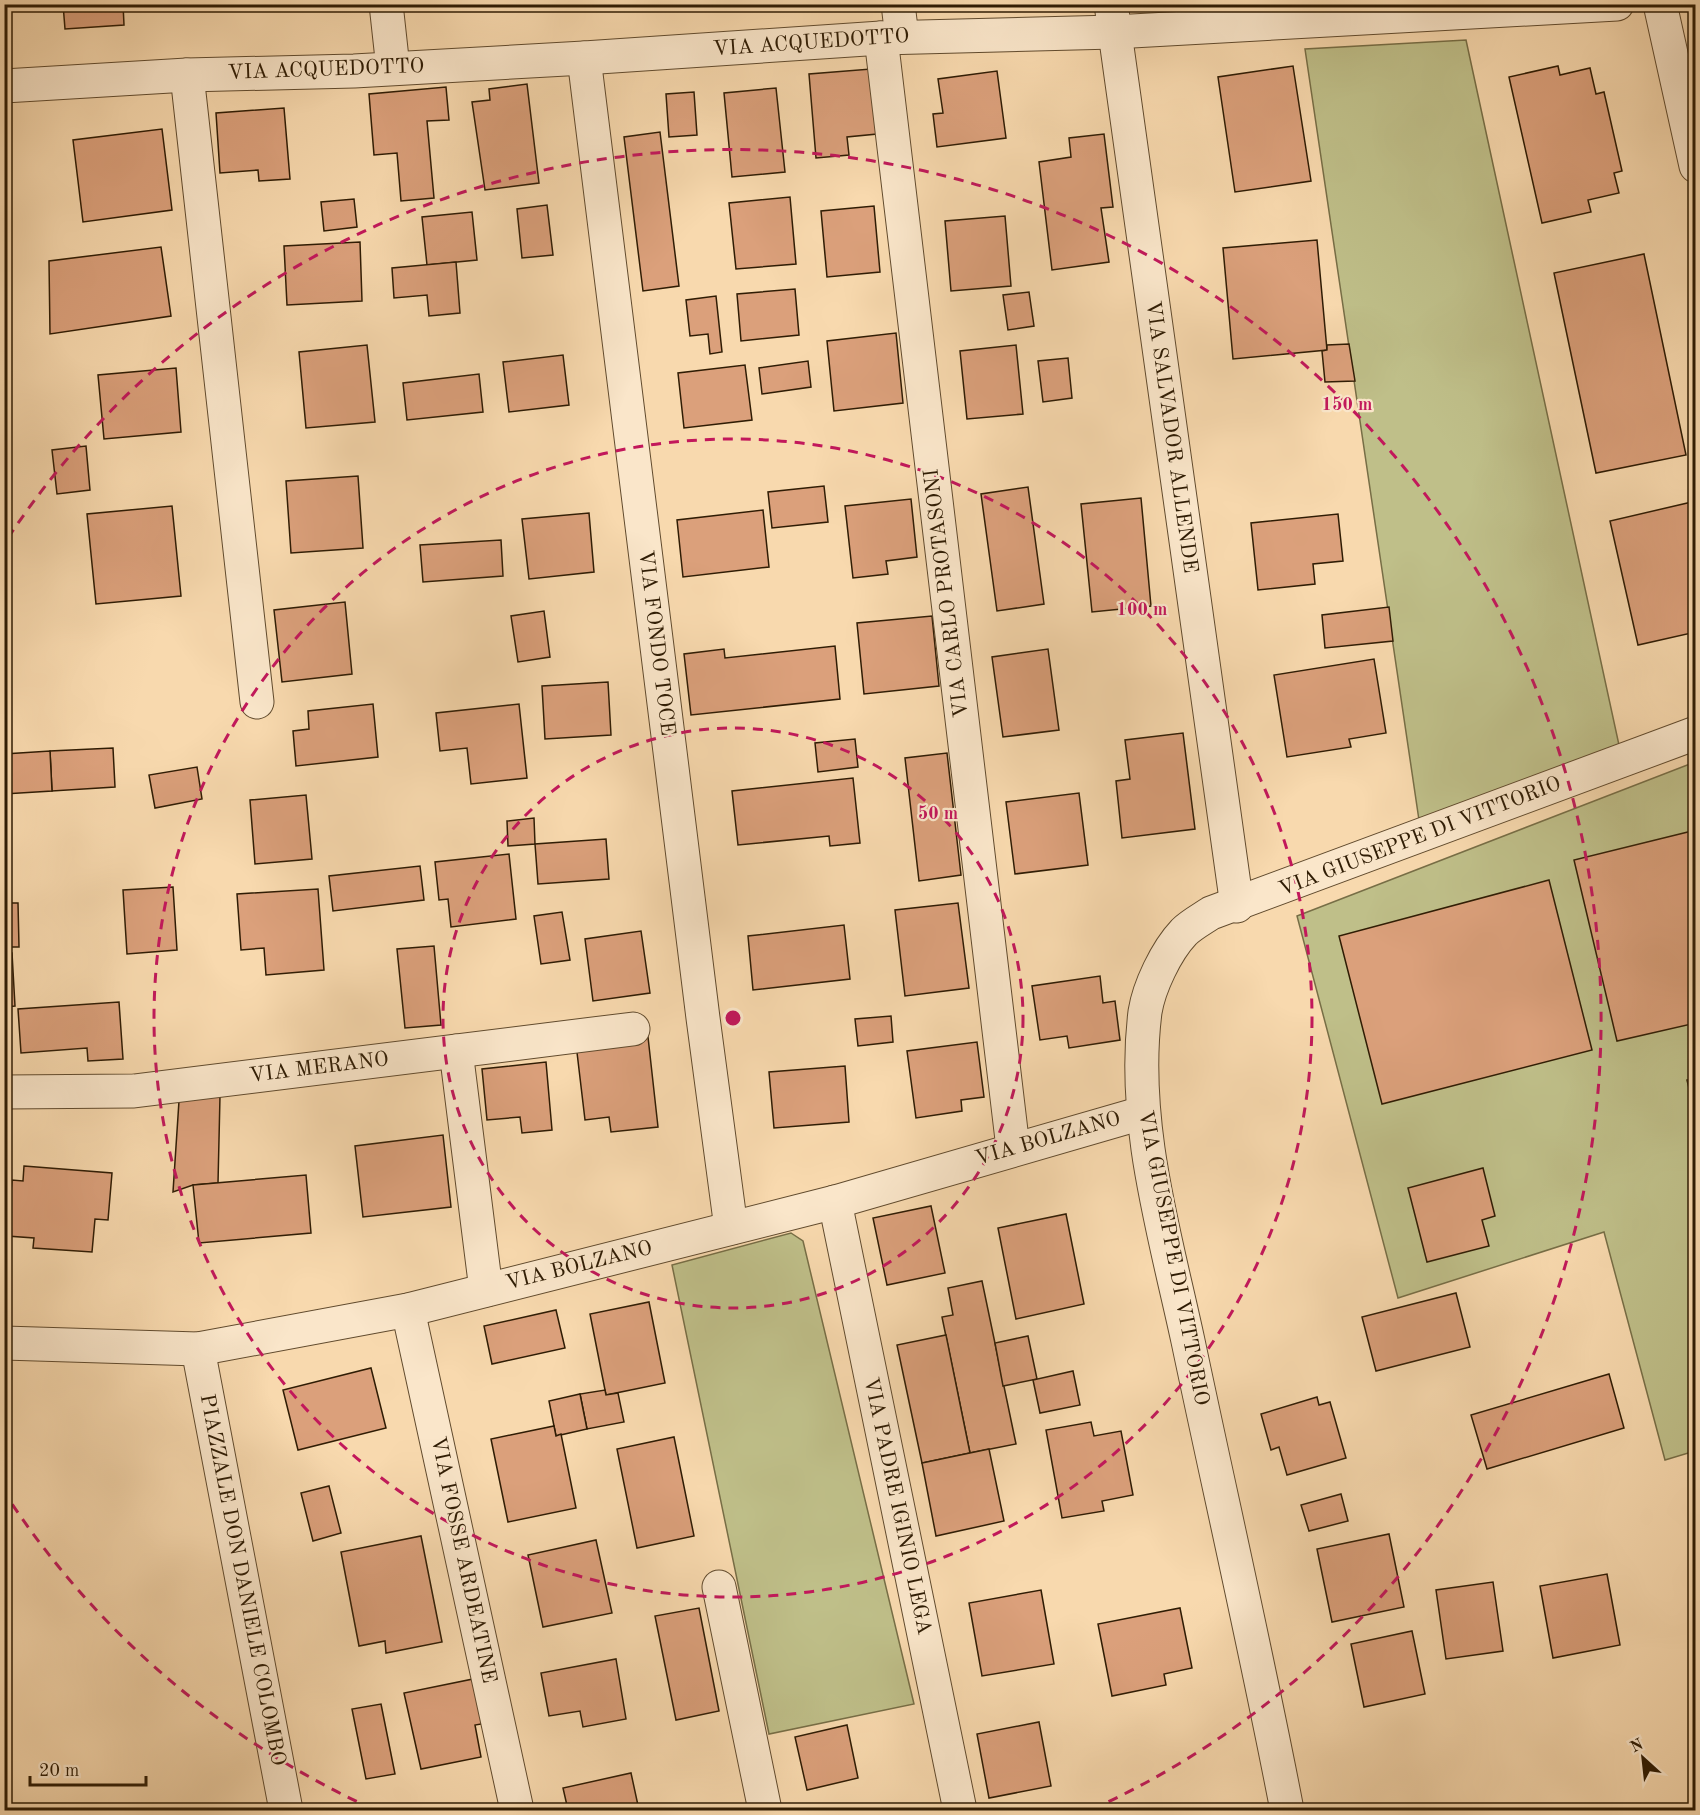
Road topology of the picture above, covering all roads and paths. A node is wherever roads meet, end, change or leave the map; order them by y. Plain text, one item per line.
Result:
1 (386, 4) edge
2 (898, 4) edge
3 (1617, 4) edge
4 (1660, 4) edge
5 (1112, 18) edge
6 (891, 37) junction
7 (584, 58) junction
8 (393, 68) junction
9 (188, 75) junction
10 (4, 86) edge
11 (1695, 166) edge
12 (257, 702) dead end
13 (1695, 733) edge
14 (1237, 906) junction
15 (633, 1029) dead end
16 (456, 1051) junction
17 (4, 1092) edge
18 (1142, 1113) junction
19 (1013, 1148) junction
20 (835, 1202) junction
21 (731, 1228) junction
22 (486, 1290) junction
23 (408, 1310) junction
24 (4, 1343) edge
25 (198, 1349) junction
26 (719, 1587) dead end
27 (286, 1810) edge
28 (517, 1810) edge
29 (765, 1810) edge
30 (960, 1810) edge
31 (1287, 1810) edge

1 - 8 street
2 - 6 street, VIA CARLO PROTASONI
3 - 5 street, VIA ACQUEDOTTO
4 - 11 street
5 - 6 street, VIA ACQUEDOTTO
5 - 14 street, VIA SALVADOR ALLENDE
6 - 7 street, VIA ACQUEDOTTO
6 - 19 street, VIA CARLO PROTASONI
7 - 8 street, VIA ACQUEDOTTO
7 - 21 street, VIA FONDO TOCE
8 - 9 street, VIA ACQUEDOTTO
9 - 10 street, VIA ACQUEDOTTO
9 - 12 street
13 - 14 street, VIA GIUSEPPE DI VITTORIO
14 - 18 street, VIA GIUSEPPE DI VITTORIO
15 - 16 street, VIA MERANO
16 - 17 street, VIA MERANO
16 - 22 street
18 - 19 street, VIA BOLZANO
18 - 31 street, VIA GIUSEPPE DI VITTORIO
19 - 20 street, VIA BOLZANO
20 - 21 street, VIA BOLZANO
20 - 30 street, VIA PADRE IGINIO LEGA
21 - 22 street, VIA BOLZANO
22 - 23 street, VIA BOLZANO
23 - 25 street, VIA BOLZANO
23 - 28 street, VIA FOSSE ARDEATINE
24 - 25 street, VIA BOLZANO
25 - 27 street, PIAZZALE DON DANIELE COLOMBO
26 - 29 street

